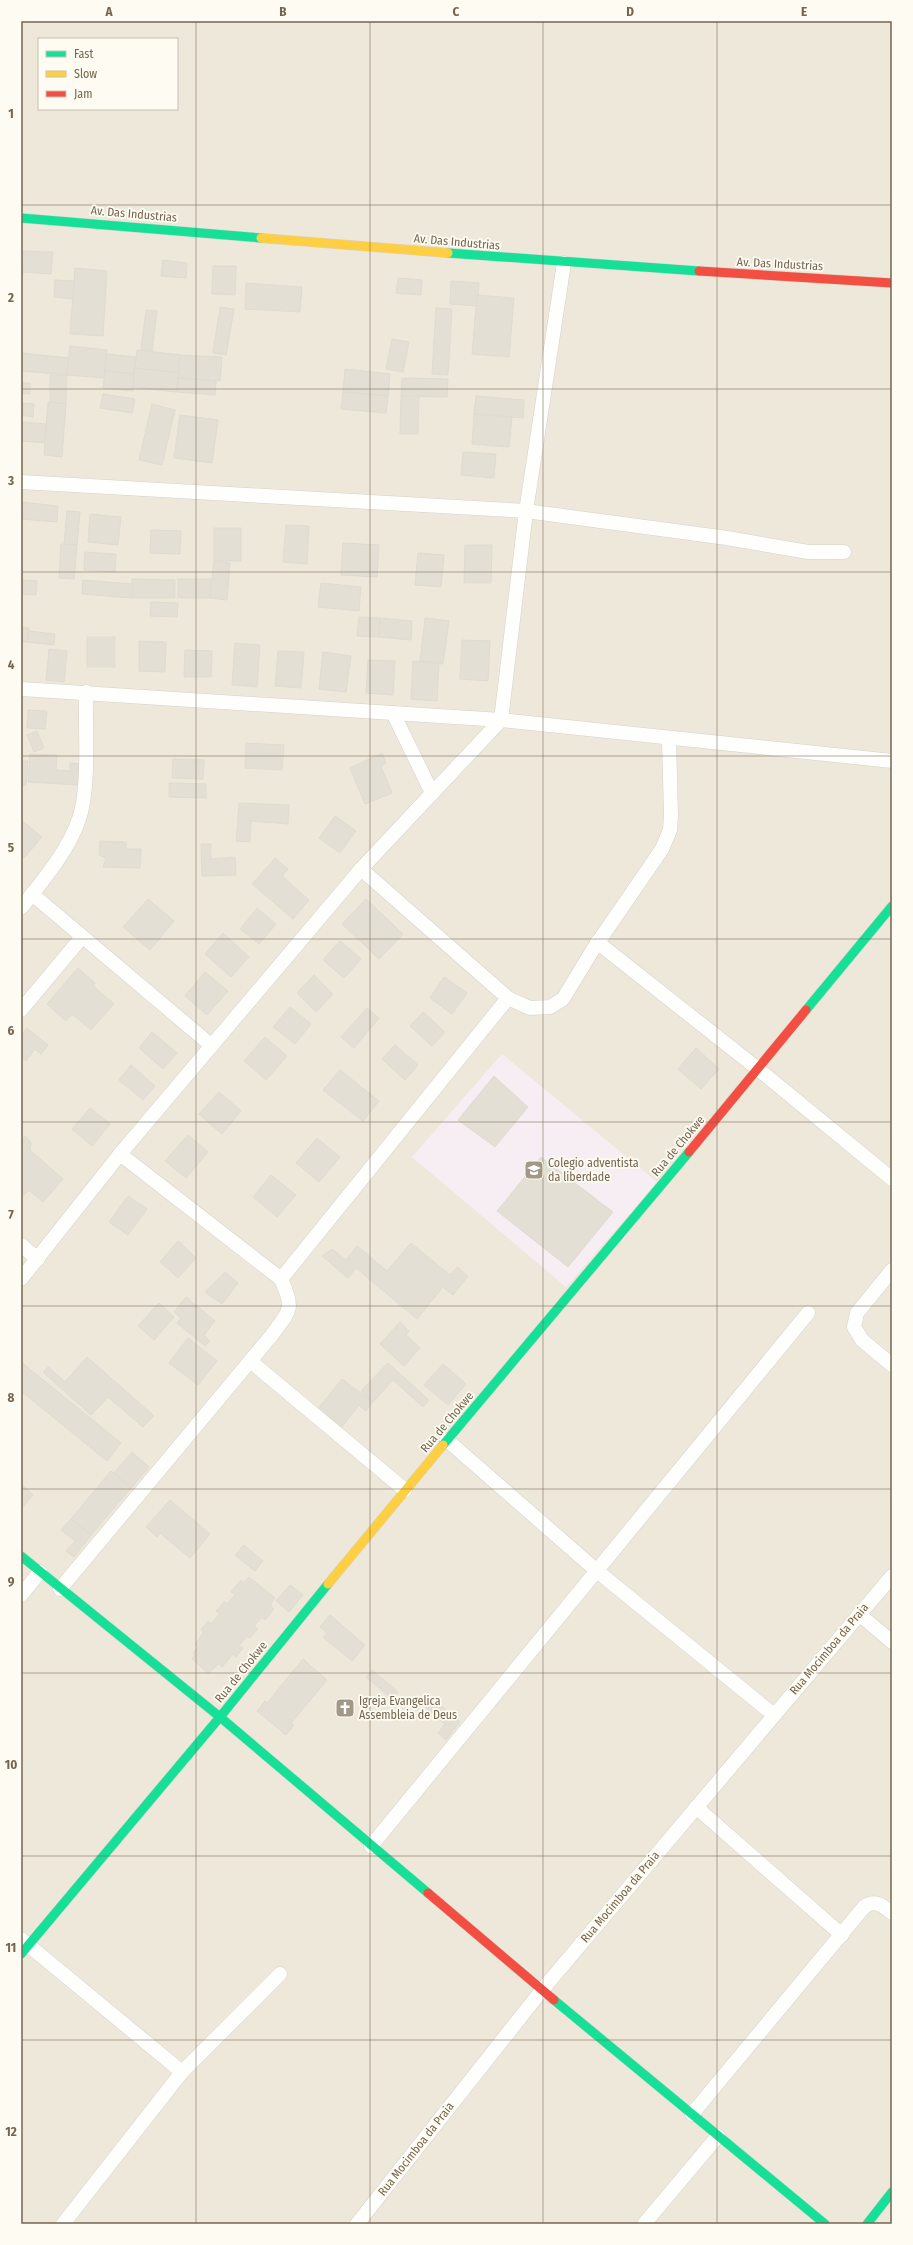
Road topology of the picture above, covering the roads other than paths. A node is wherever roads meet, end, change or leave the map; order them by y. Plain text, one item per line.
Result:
1 (21, 218) edge
2 (564, 263) junction
3 (892, 283) edge
4 (21, 482) edge
5 (526, 511) junction
6 (844, 552) dead end
7 (21, 689) edge
8 (86, 692) junction
9 (393, 713) junction
10 (501, 720) junction
11 (669, 739) junction
12 (892, 761) edge
13 (432, 793) junction
14 (360, 869) junction
15 (32, 894) junction
16 (892, 906) edge
17 (21, 908) edge
18 (82, 937) junction
19 (597, 942) junction
20 (508, 998) junction
21 (21, 1010) edge
22 (212, 1046) junction
23 (758, 1069) junction
24 (120, 1154) junction
25 (892, 1179) edge
26 (21, 1245) edge
27 (38, 1259) junction
28 (892, 1270) edge
29 (21, 1279) edge
30 (281, 1279) junction
31 (808, 1313) dead end
32 (250, 1361) junction
33 (892, 1365) edge
34 (447, 1440) junction
35 (405, 1490) junction
36 (21, 1556) edge
37 (597, 1571) junction
38 (40, 1572) junction
39 (892, 1576) edge
40 (60, 1589) junction
41 (21, 1595) edge
42 (859, 1614) junction
43 (892, 1642) edge
44 (774, 1715) junction
45 (220, 1718) junction
46 (696, 1806) junction
47 (371, 1846) junction
48 (892, 1913) edge
49 (842, 1935) junction
50 (23, 1946) edge
51 (280, 1974) dead end
52 (542, 1990) junction
53 (182, 2072) junction
54 (692, 2114) junction
55 (718, 2136) junction
56 (892, 2192) edge
57 (63, 2224) edge
58 (357, 2224) edge
59 (644, 2224) edge
60 (825, 2224) edge
61 (867, 2224) edge

1 - 2 street, Av. Das Industrias
2 - 3 street, Av. Das Industrias
2 - 5 street
4 - 5 street
5 - 6 street
5 - 10 street
7 - 8 street
8 - 9 street
8 - 15 street
9 - 10 street
9 - 13 street
10 - 11 street
10 - 13 street
11 - 12 street
11 - 19 street
13 - 14 street
14 - 20 street
14 - 22 street
15 - 17 street
15 - 18 street
16 - 23 street, Rua de Chokwe
18 - 21 street
18 - 22 street
19 - 20 street
19 - 23 street
20 - 30 street
22 - 24 street
23 - 25 street
23 - 34 street, Rua de Chokwe
24 - 27 street
24 - 30 street
26 - 27 street
27 - 29 street
28 - 33 street
30 - 32 street
31 - 37 street
32 - 35 street
32 - 40 street
34 - 35 street, Rua de Chokwe
34 - 37 street
35 - 45 street, Rua de Chokwe
36 - 38 street
37 - 44 street
37 - 47 street
38 - 40 street
38 - 41 street
39 - 42 street, Rua Mocimboa da Praia
40 - 45 street
42 - 43 street
42 - 44 street, Rua Mocimboa da Praia
44 - 46 street, Rua Mocimboa da Praia
45 - 47 street
45 - 50 street, Rua de Chokwe
46 - 49 street
46 - 52 street, Rua Mocimboa da Praia
47 - 52 street
48 - 49 street
49 - 54 street
50 - 53 street
51 - 53 street
52 - 54 street
52 - 58 street, Rua Mocimboa da Praia
53 - 57 street
54 - 55 street
55 - 59 street
55 - 60 street
56 - 61 street

